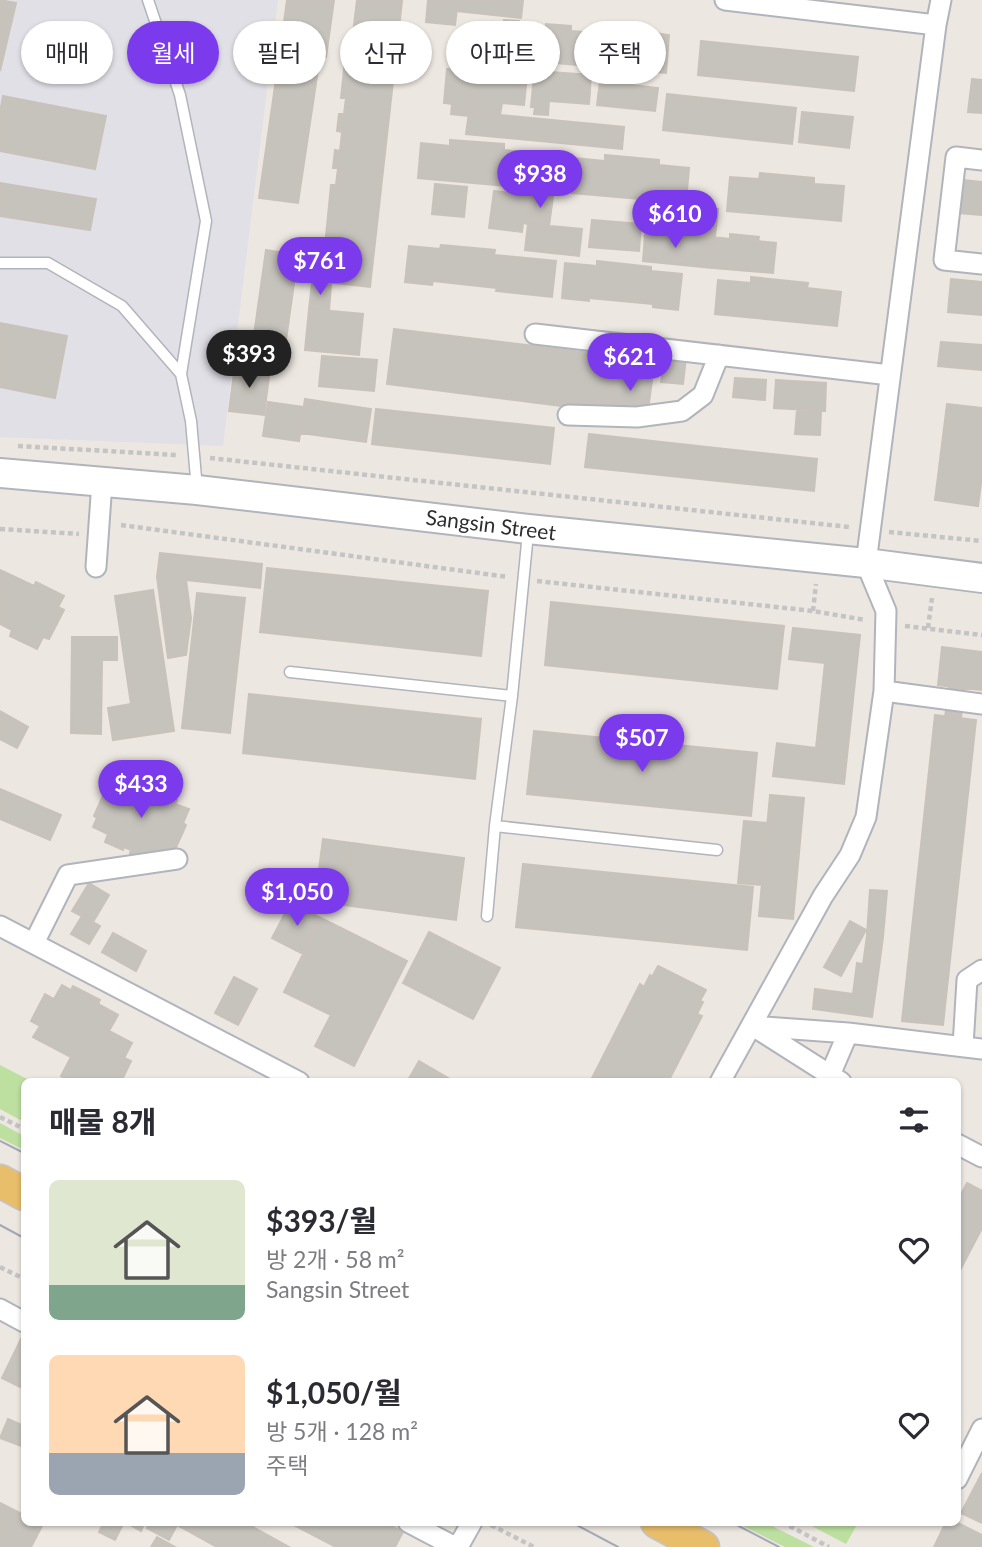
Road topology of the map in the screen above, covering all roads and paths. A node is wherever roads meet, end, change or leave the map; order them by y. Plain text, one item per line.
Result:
1 (148, 0) edge
2 (725, 0) edge
3 (941, 0) edge
4 (936, 25) junction
5 (982, 160) edge
6 (0, 263) edge
7 (982, 264) edge
8 (535, 334) dead end
9 (719, 355) junction
10 (181, 374) junction
11 (890, 375) junction
12 (568, 415) dead end
13 (14, 445) dead end
14 (194, 457) junction
15 (0, 473) edge
16 (102, 482) junction
17 (197, 489) junction
18 (0, 529) edge
19 (528, 529) junction
20 (870, 530) junction
21 (98, 536) junction
22 (982, 541) edge
23 (866, 563) junction
24 (96, 568) dead end
25 (982, 578) edge
26 (523, 579) junction
27 (886, 623) junction
28 (982, 635) edge
29 (290, 672) dead end
30 (884, 691) junction
31 (512, 696) junction
32 (982, 704) edge
33 (495, 826) junction
34 (717, 850) dead end
35 (177, 859) dead end
36 (487, 916) dead end
37 (0, 926) edge
38 (34, 943) junction
39 (982, 970) edge
40 (752, 1026) junction
41 (848, 1033) junction
42 (973, 1048) edge
43 (291, 1078) edge
44 (722, 1078) edge
45 (829, 1078) edge
46 (833, 1078) edge
47 (0, 1117) edge
48 (21, 1128) edge
49 (961, 1146) edge
50 (982, 1157) edge
51 (0, 1181) edge
52 (21, 1192) edge
53 (0, 1266) edge
54 (21, 1277) edge
55 (0, 1310) edge
56 (21, 1320) edge
57 (982, 1429) edge
58 (961, 1471) edge
59 (416, 1526) edge
60 (470, 1526) edge
61 (495, 1526) edge
62 (664, 1526) edge
63 (790, 1526) edge
64 (457, 1547) edge
65 (534, 1547) edge
66 (703, 1547) edge
67 (829, 1547) edge

1 - 10 lane
2 - 4 street
3 - 4 street
4 - 11 street
5 - 7 street
6 - 10 lane
8 - 9 street
9 - 11 street
9 - 12 street
10 - 14 lane
11 - 20 street
13 - 14 path
14 - 17 lane
14 - 20 path
15 - 16 main road, Sangsin Street
16 - 17 main road, Sangsin Street
16 - 21 street
17 - 19 main road, Sangsin Street
18 - 21 path
19 - 23 main road, Sangsin Street
19 - 26 lane
20 - 22 path
20 - 23 street
21 - 24 street
21 - 26 path
23 - 25 main road, Sangsin Street
23 - 27 street
26 - 27 path
26 - 31 lane
27 - 28 path
27 - 30 street
29 - 31 lane
30 - 32 street
30 - 40 street
31 - 33 lane
33 - 34 lane
33 - 36 lane
35 - 38 street
37 - 38 street
38 - 43 street
39 - 42 street
40 - 41 street
40 - 44 street
40 - 45 street
41 - 42 street
41 - 46 street
47 - 48 path
49 - 50 street
51 - 52 main road
53 - 54 path
55 - 56 street
57 - 58 street
59 - 64 street
60 - 64 street
61 - 65 path
62 - 66 main road
63 - 67 path

